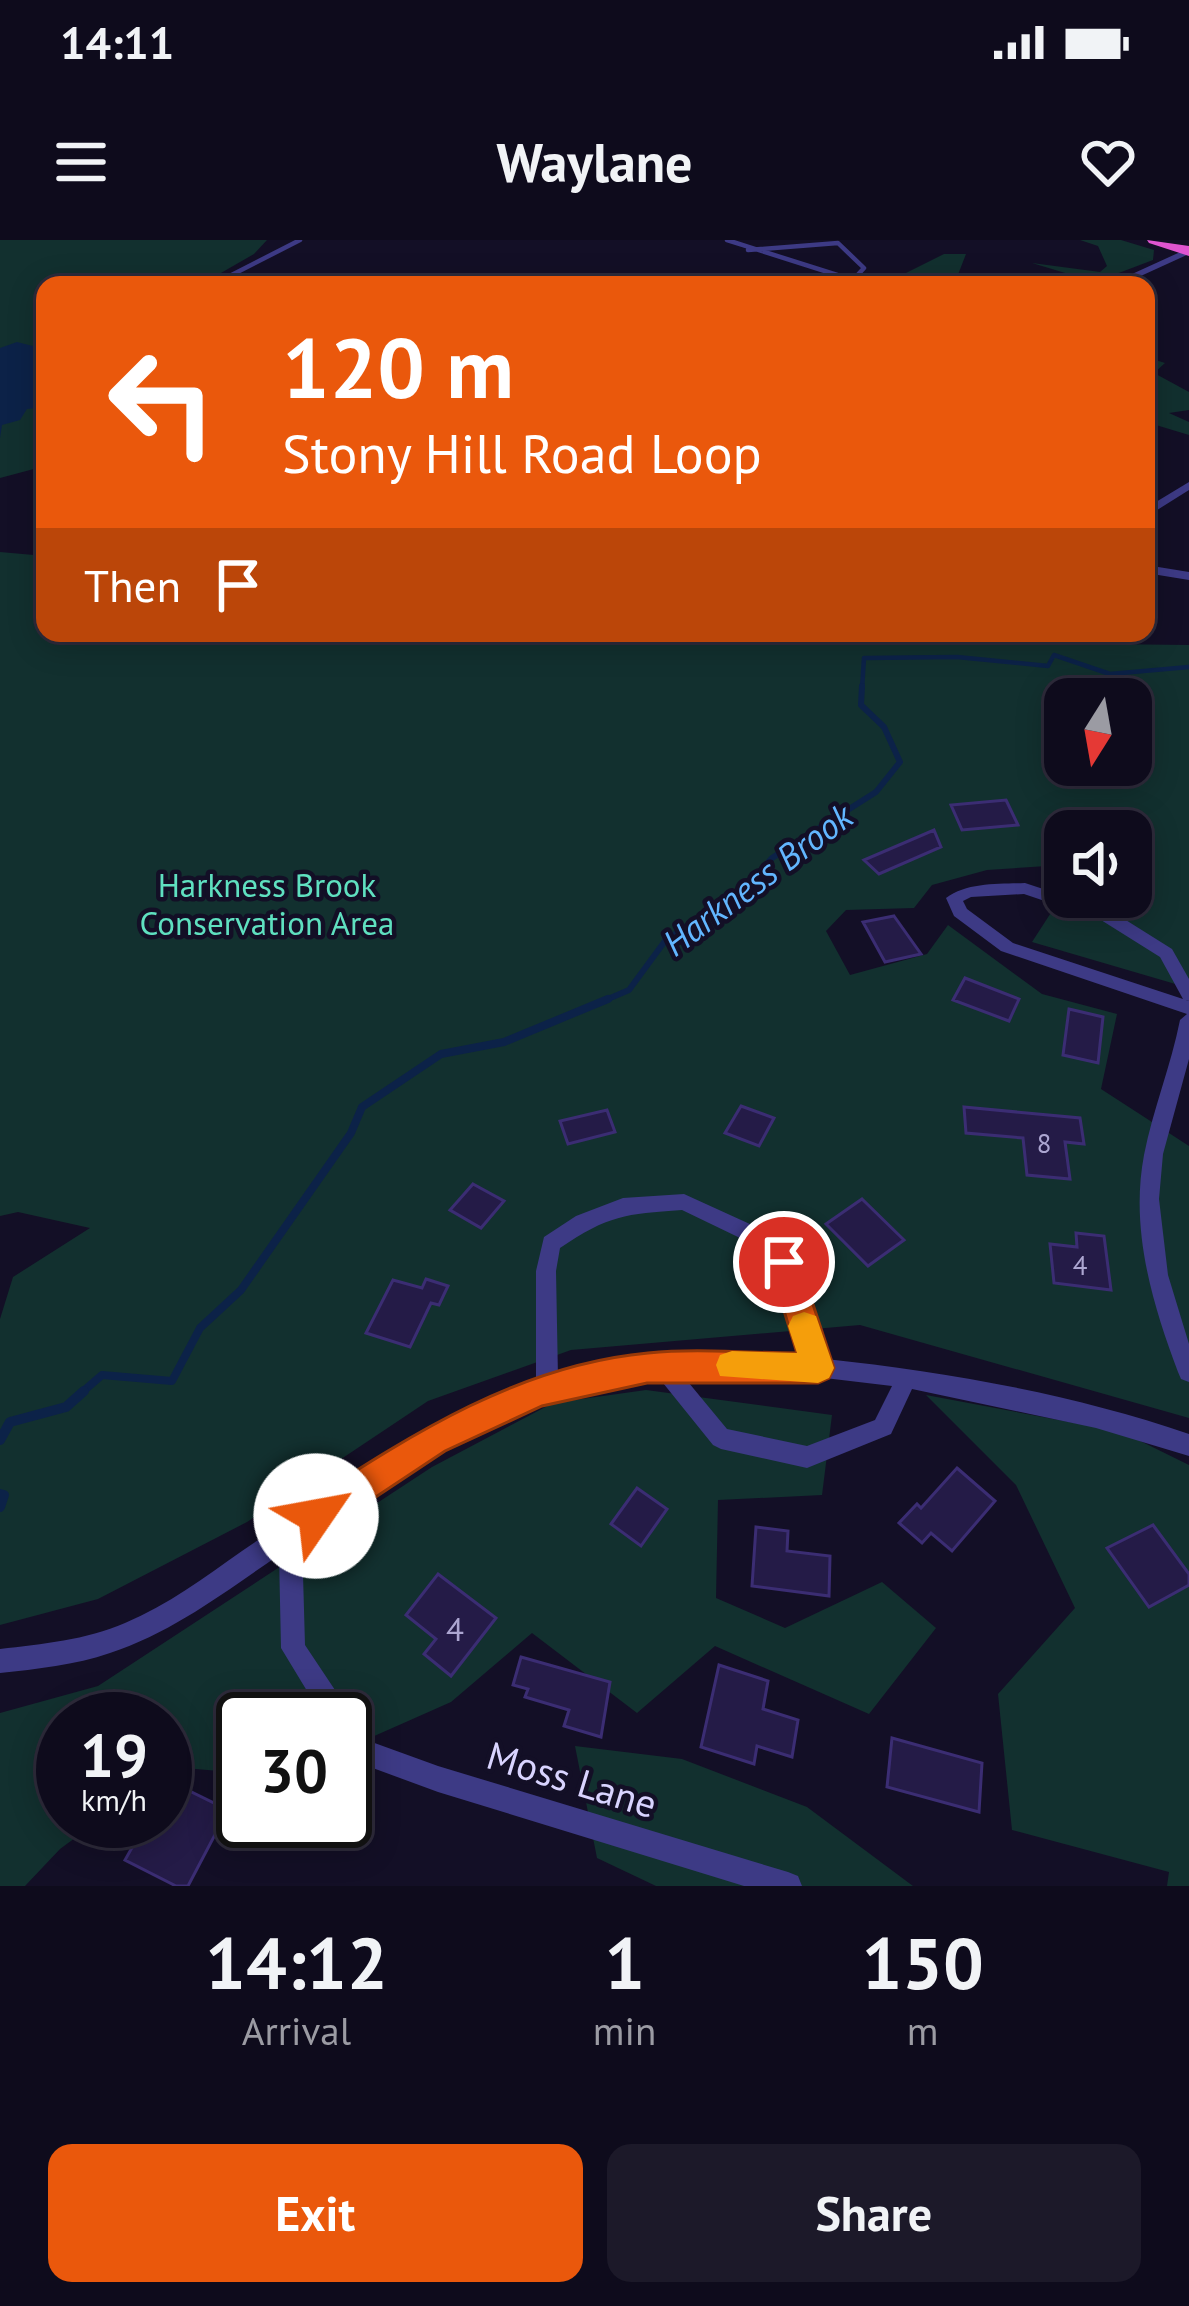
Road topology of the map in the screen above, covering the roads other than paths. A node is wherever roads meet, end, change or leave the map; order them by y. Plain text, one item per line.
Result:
1 (300, 240) edge
2 (727, 240) edge
3 (1154, 240) edge
4 (827, 241) edge
5 (748, 250) junction
6 (1189, 251) edge
7 (230, 276) edge
8 (834, 276) edge
9 (858, 276) edge
10 (1133, 276) edge
11 (1189, 485) edge
12 (1155, 507) edge
13 (1155, 570) edge
14 (1189, 576) edge
15 (1189, 995) edge
16 (1189, 1008) edge
17 (1189, 1020) edge
18 (663, 1367) junction
19 (818, 1368) junction
20 (1189, 1372) edge
21 (906, 1379) junction
22 (548, 1390) junction
23 (1189, 1445) edge
24 (290, 1534) junction
25 (0, 1661) edge
26 (322, 1692) edge
27 (372, 1755) edge
28 (788, 1886) edge

1 - 7 lane
2 - 5 lane
3 - 6 highway
4 - 5 lane
4 - 9 lane
5 - 8 lane
6 - 10 street
11 - 12 street
13 - 14 street
15 - 16 street
17 - 20 street
18 - 19 street
18 - 21 street
18 - 22 street
19 - 21 street
19 - 22 street
21 - 23 street
22 - 24 street
24 - 25 street
24 - 26 street
27 - 28 street, Moss Lane

